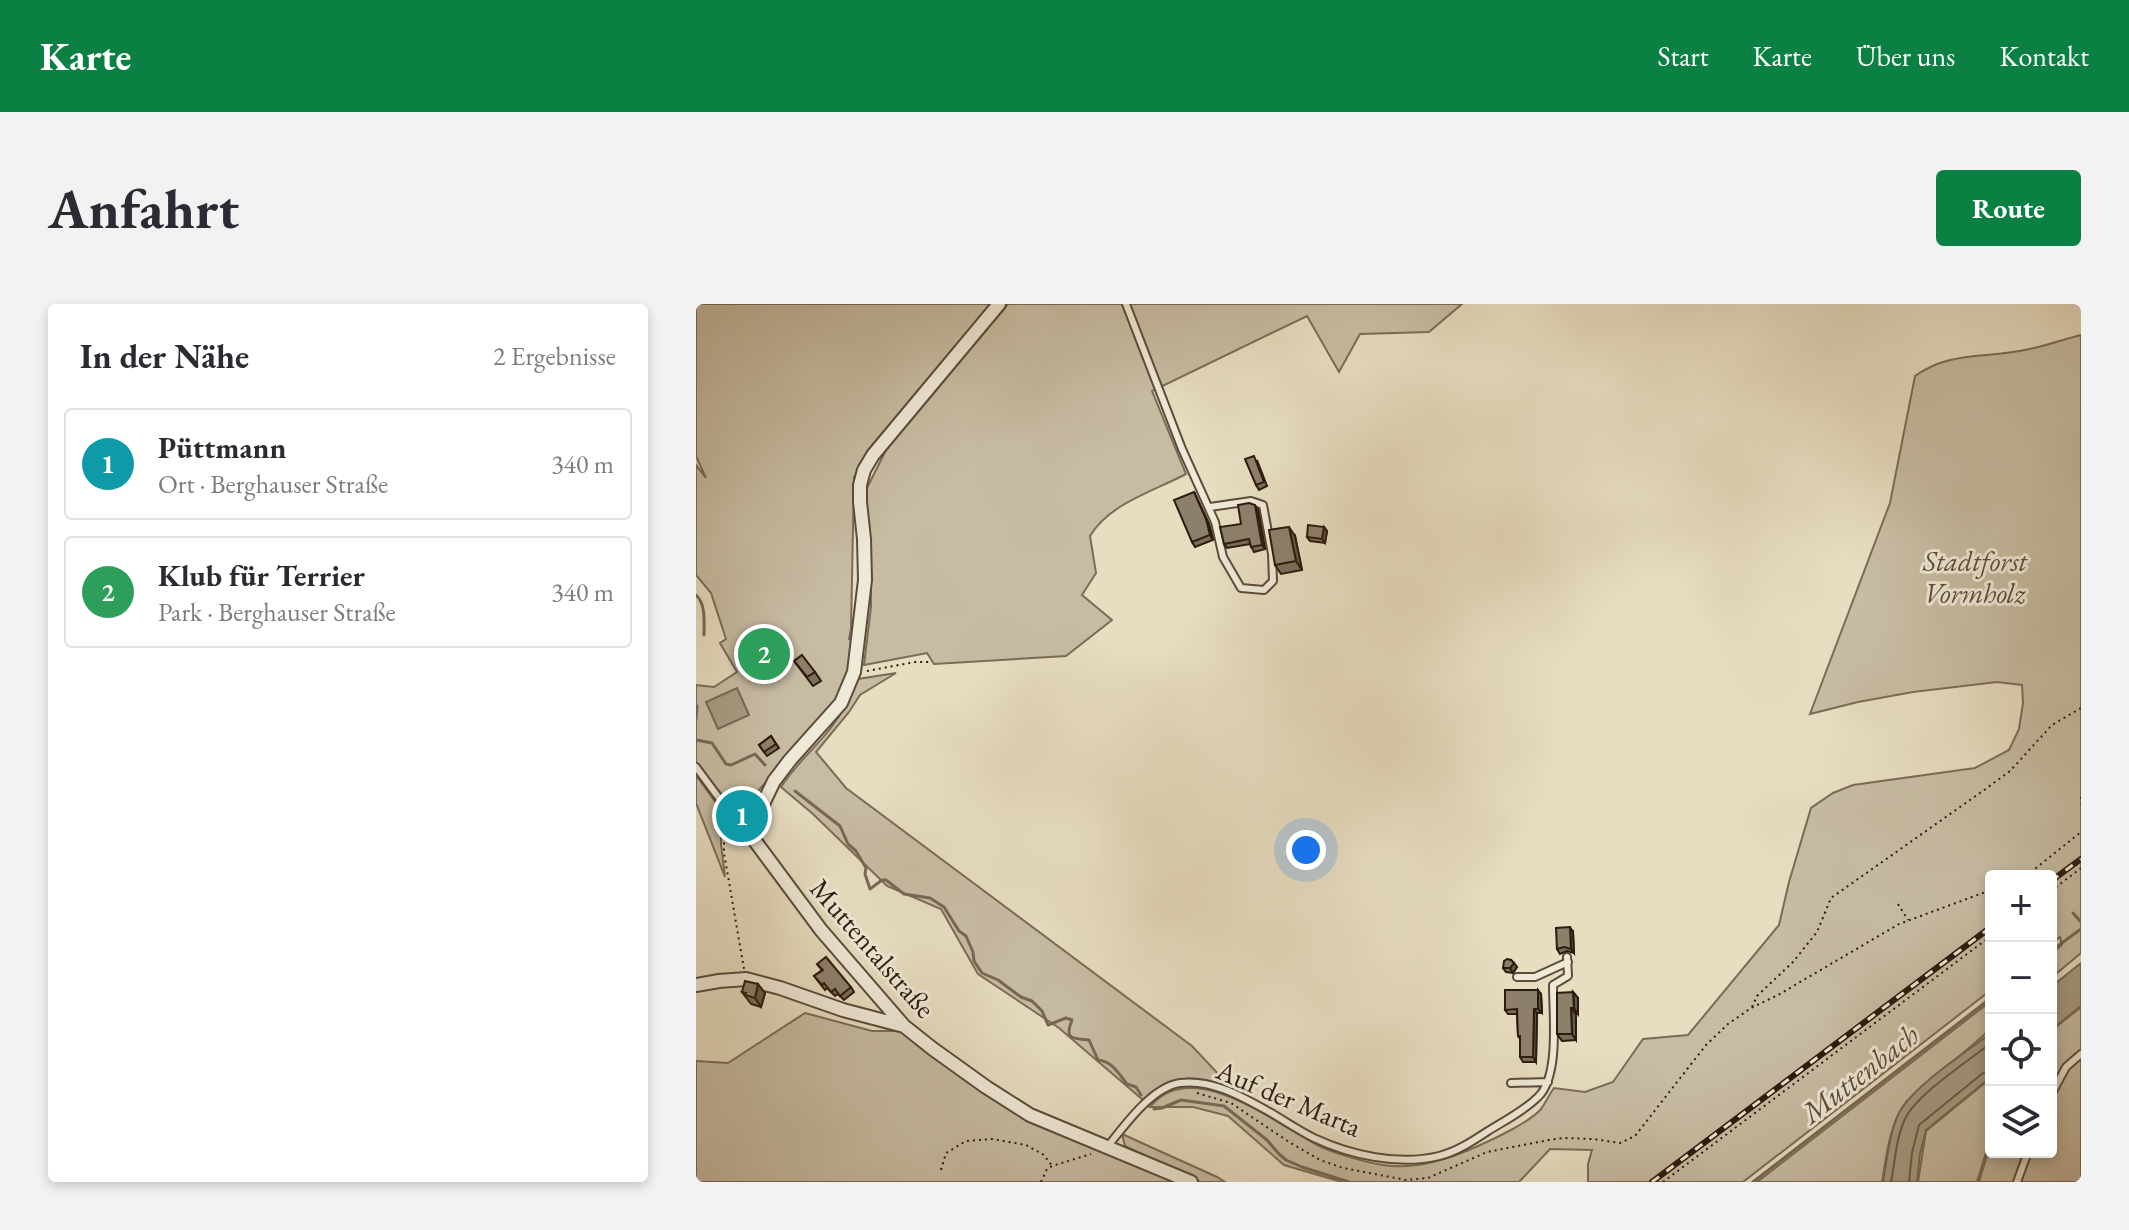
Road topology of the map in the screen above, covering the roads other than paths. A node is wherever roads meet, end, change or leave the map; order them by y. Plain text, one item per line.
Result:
1 (999, 304) edge
2 (1126, 304) edge
3 (1210, 507) junction
4 (696, 767) edge
5 (749, 833) junction
6 (1517, 977) dead end
7 (696, 985) edge
8 (904, 1026) junction
9 (2081, 1054) edge
10 (1548, 1082) junction
11 (1511, 1083) dead end
12 (2056, 1086) edge
13 (1107, 1146) junction
14 (2026, 1158) edge
15 (1191, 1182) edge
16 (2017, 1182) edge

1 - 5 street
2 - 3 lane
3 - 3 lane
4 - 5 lane
5 - 8 street, Muttentalstraße
6 - 10 lane
7 - 8 street
8 - 13 street, Muttentalstraße
9 - 12 lane
10 - 11 lane
10 - 13 lane, Auf der Marta
13 - 15 street, Muttentalstraße
14 - 16 lane

